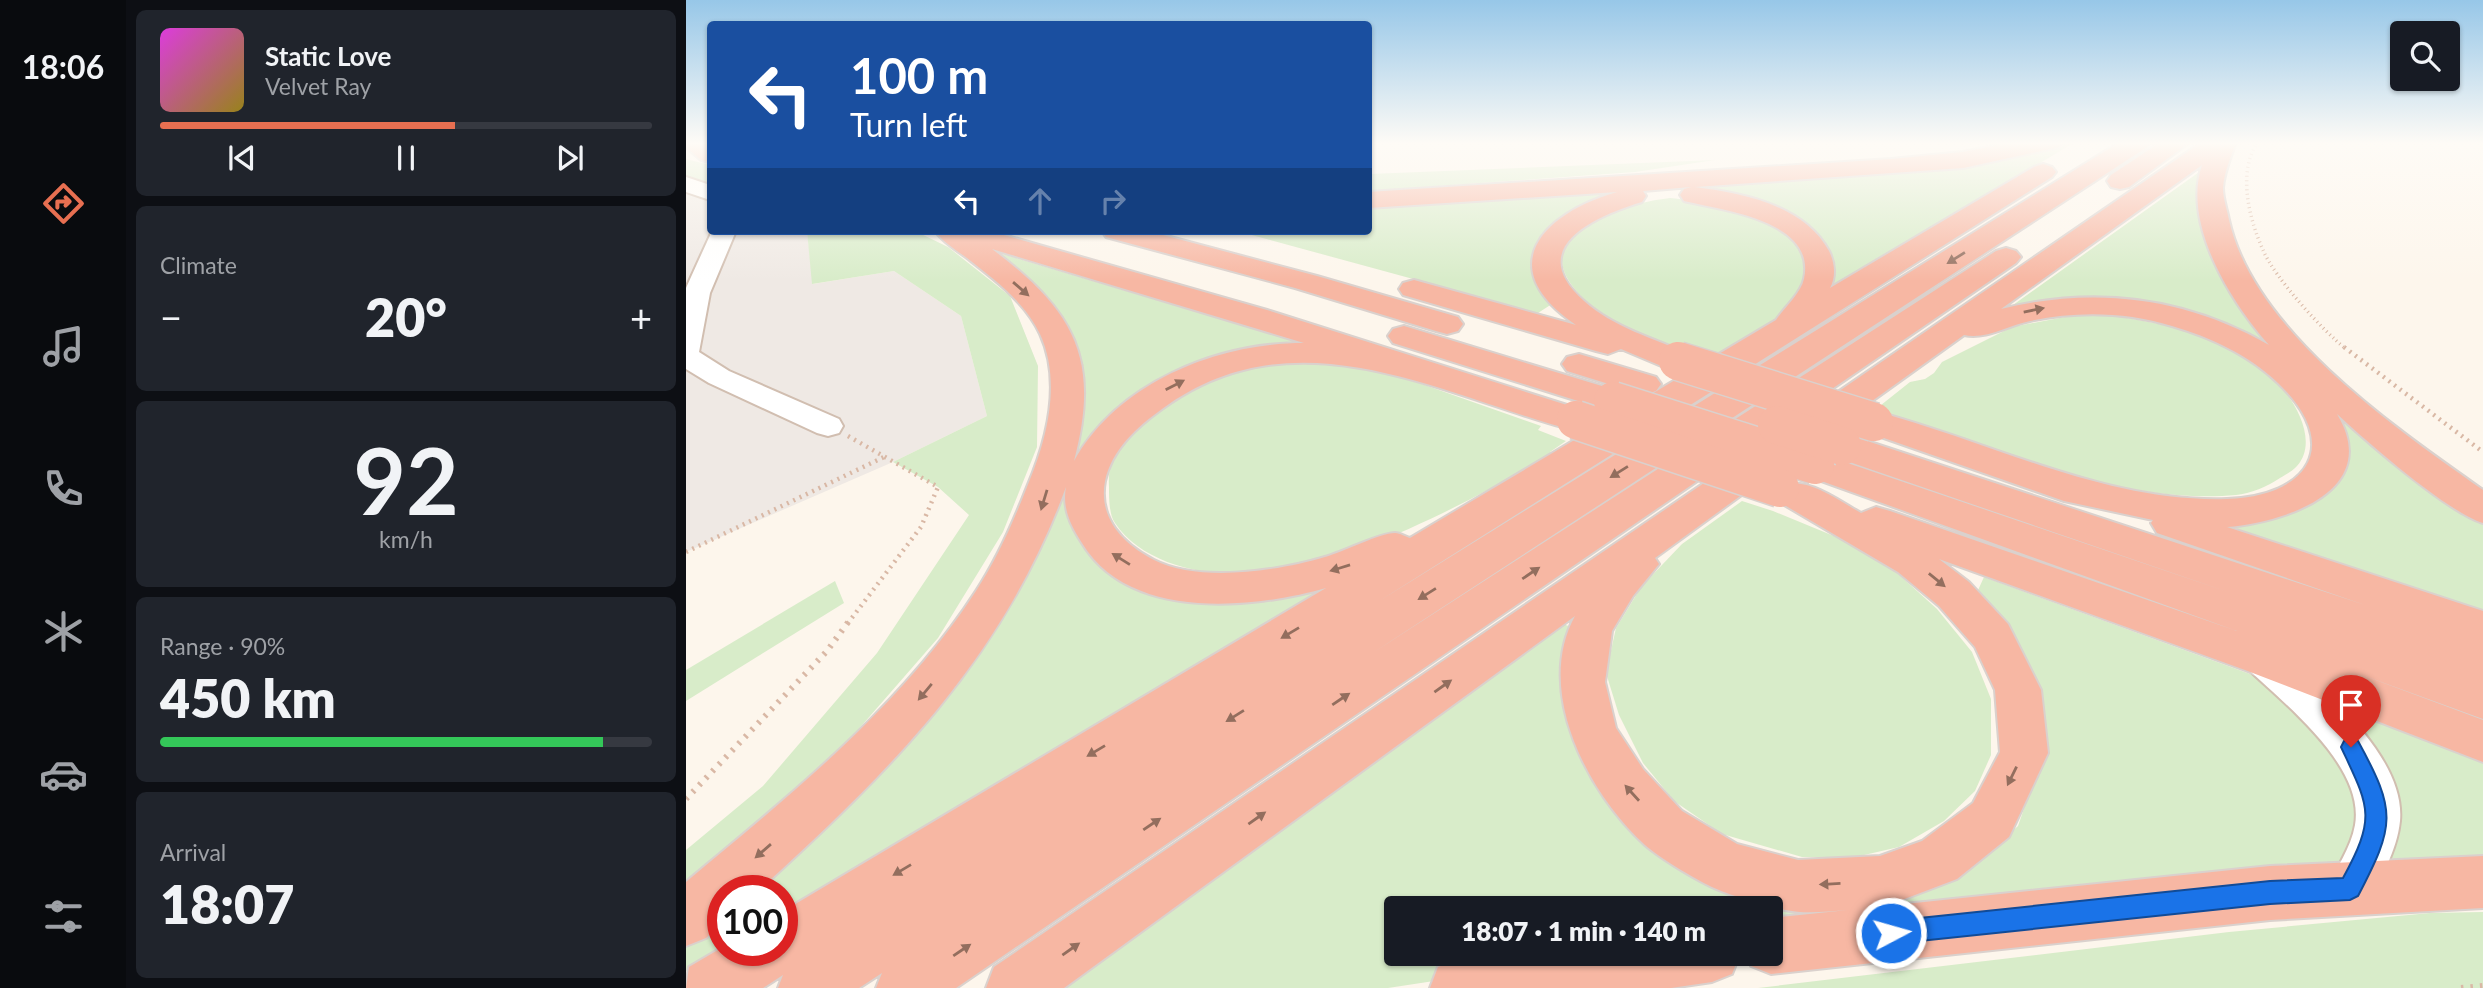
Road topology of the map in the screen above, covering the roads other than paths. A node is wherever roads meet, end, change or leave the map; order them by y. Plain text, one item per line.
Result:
1 (1556, 188) edge
2 (2016, 188) edge
3 (2065, 188) edge
4 (2109, 188) edge
5 (2155, 188) edge
6 (2211, 188) edge
7 (1372, 200) edge
8 (954, 235) edge
9 (975, 235) edge
10 (1056, 235) edge
11 (1131, 235) edge
12 (1219, 235) edge
13 (720, 240) edge
14 (686, 256) edge
15 (1789, 327) junction
16 (1923, 349) junction
17 (686, 350) edge
18 (686, 357) edge
19 (1678, 361) junction
20 (1412, 366) junction
21 (1628, 392) junction
22 (828, 426) road end
23 (1808, 473) junction
24 (2052, 483) junction
25 (1495, 507) junction
26 (2483, 509) edge
27 (1662, 531) junction
28 (2483, 628) edge
29 (2262, 657) junction
30 (2483, 662) edge
31 (2483, 699) edge
32 (2483, 741) edge
33 (2483, 882) edge
34 (2350, 889) junction
35 (686, 918) edge
36 (798, 934) edge
37 (1783, 945) edge
38 (745, 966) edge
39 (1623, 966) edge
40 (710, 988) edge
41 (807, 988) edge
42 (905, 988) edge
43 (1015, 988) edge
44 (1459, 988) edge

1 - 7 highway
2 - 15 highway
3 -> 41 highway
42 -> 4 highway
5 - 16 highway
6 - 26 highway
8 -> 35 highway
9 - 20 highway
10 - 21 highway
11 - 21 highway
12 - 19 highway
13 - 14 street
13 - 17 street
15 - 19 highway
15 - 25 highway
16 -> 24 highway
16 - 27 highway
18 - 22 street
19 - 24 highway, bridge
20 - 23 highway, bridge
25 -> 20 highway
21 - 23 highway, bridge
23 -> 27 highway
23 - 29 highway
23 - 30 highway
23 - 31 highway
24 - 28 highway
25 -> 36 highway
43 -> 27 highway
29 - 32 highway
29 - 34 street
33 - 34 highway
34 - 37 highway
38 - 40 highway
39 - 44 highway

